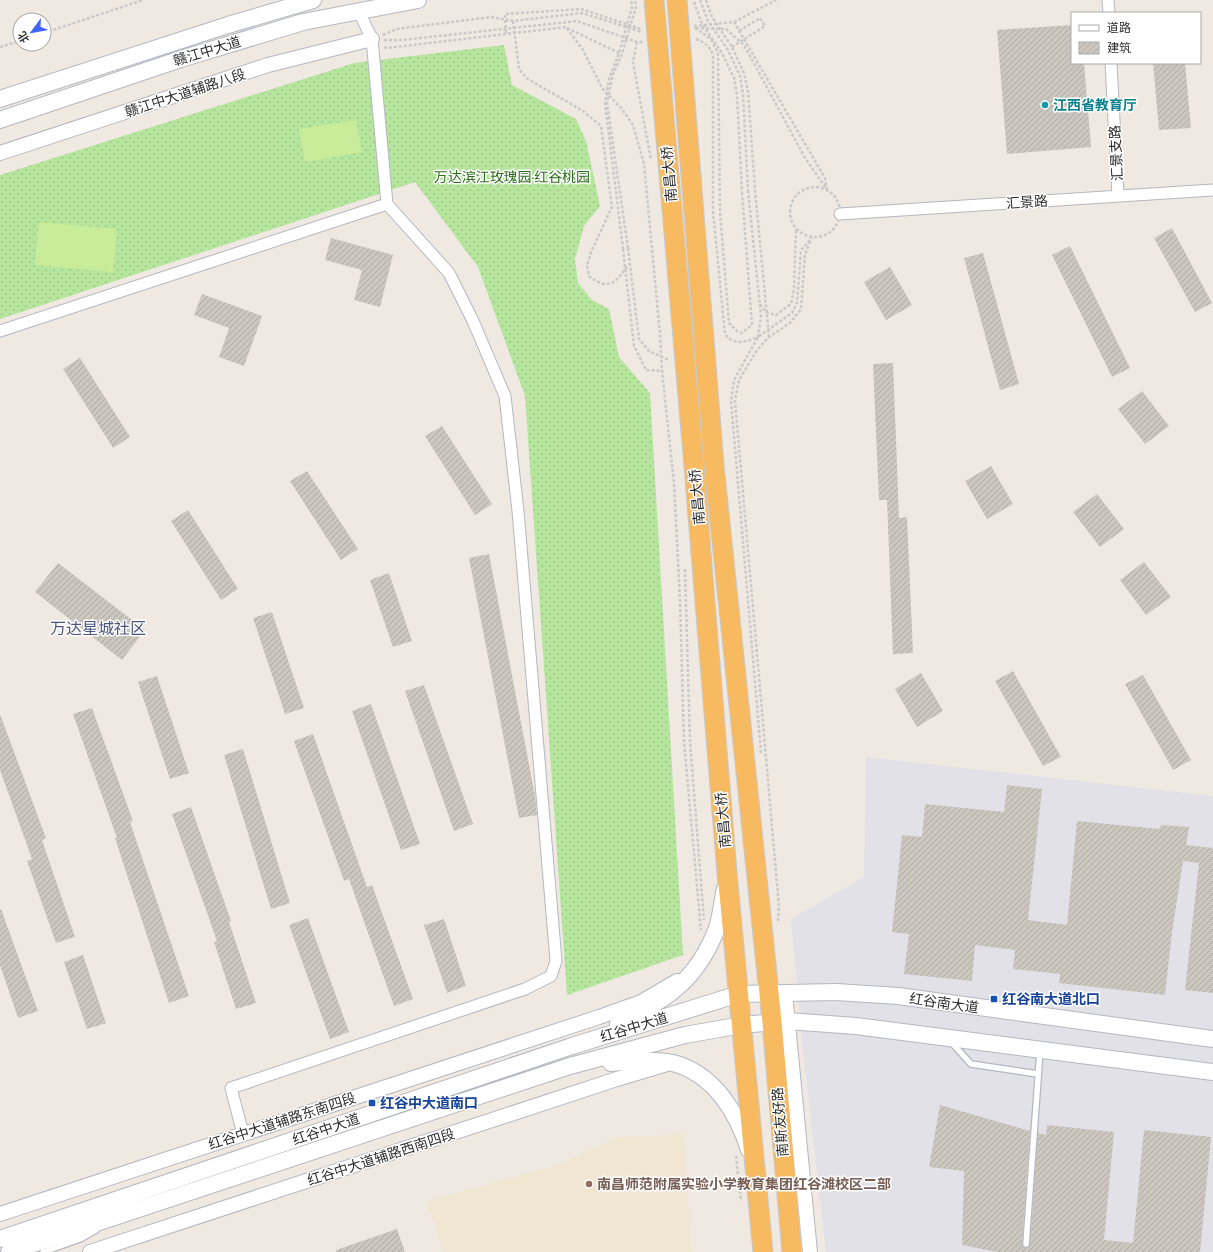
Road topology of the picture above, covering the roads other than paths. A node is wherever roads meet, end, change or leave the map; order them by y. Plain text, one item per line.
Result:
1 (313, 0) edge
2 (418, 0) edge
3 (654, 0) edge
4 (677, 0) edge
5 (1108, 0) edge
6 (358, 10) junction
7 (1109, 12) edge
8 (372, 39) junction
9 (1111, 64) edge
10 (0, 99) edge
11 (0, 120) edge
12 (0, 153) edge
13 (1213, 190) edge
14 (1118, 196) junction
15 (387, 204) junction
16 (840, 214) road end
17 (0, 331) edge
18 (727, 873) junction
19 (695, 971) junction
20 (777, 992) junction
21 (739, 994) junction
22 (780, 1022) junction
23 (742, 1025) junction
24 (948, 1038) junction
25 (1213, 1039) edge
26 (572, 1046) junction
27 (1040, 1050) junction
28 (672, 1063) junction
29 (570, 1066) junction
30 (1213, 1072) edge
31 (1038, 1074) junction
32 (243, 1134) junction
33 (756, 1177) junction
34 (145, 1190) junction
35 (150, 1206) junction
36 (128, 1212) junction
37 (0, 1214) edge
38 (0, 1238) edge
39 (1026, 1244) dead end
40 (9, 1252) edge
41 (43, 1252) edge
42 (90, 1252) edge
43 (763, 1252) edge
44 (792, 1252) edge
45 (810, 1252) edge

1 - 10 main road, 赣江中大道
2 - 6 main road, 赣江中大道
3 - 18 highway, 南昌大桥, bridge
4 - 20 highway, 南昌大桥, bridge
5 - 7 street
6 - 8 street
6 - 11 main road, 赣江中大道
8 - 12 street, 赣江中大道辅路八段
8 - 15 street
9 - 14 street, 汇景支路
13 - 14 street, 汇景路
14 - 16 street, 汇景路
15 - 17 street
15 - 32 street
18 - 19 main road
18 - 21 highway, 南昌大桥
19 - 26 main road
19 - 32 street, 红谷中大道辅路东南四段
20 - 21 main road, 红谷中大道
20 - 22 highway, 南斯友好路
20 - 25 main road, 红谷南大道
21 - 23 highway, 南斯友好路
21 - 26 main road, 红谷中大道
22 - 23 main road, 红谷中大道
22 - 24 main road
22 - 44 highway, 南斯友好路
22 - 45 street
23 - 29 main road, 红谷中大道
23 - 33 highway, 南斯友好路
24 - 27 main road
24 - 31 lane
26 - 34 main road, 红谷中大道
27 - 30 main road
27 - 31 lane
28 - 29 main road
28 - 33 main road
28 - 42 street, 红谷中大道辅路西南四段
29 - 35 main road, 红谷中大道
31 - 39 lane
32 - 37 street, 红谷中大道辅路东南四段
33 - 43 highway, 南斯友好路
34 - 35 street
34 - 38 main road, 红谷中大道
35 - 36 main road, 红谷中大道
36 - 40 main road, 红谷中大道
36 - 41 lane

